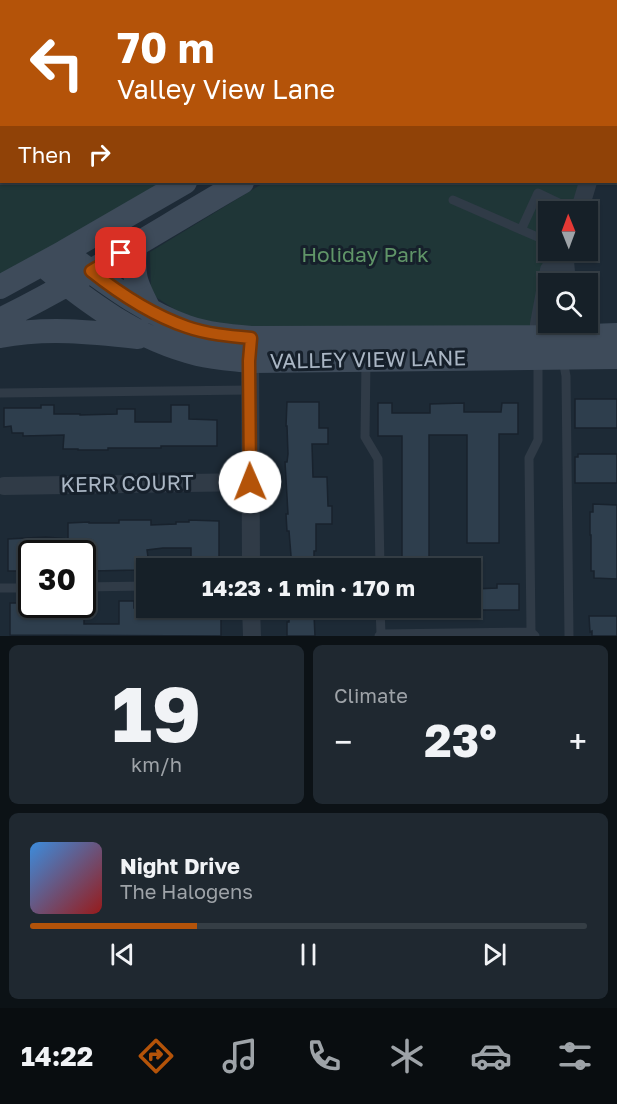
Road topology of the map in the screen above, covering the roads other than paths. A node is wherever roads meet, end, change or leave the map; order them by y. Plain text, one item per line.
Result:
1 (182, 183) edge
2 (240, 183) edge
3 (588, 183) edge
4 (453, 200) dead end
5 (555, 201) edge
6 (582, 201) edge
7 (521, 230) junction
8 (538, 237) edge
9 (136, 243) junction
10 (64, 252) junction
11 (555, 261) edge
12 (42, 264) junction
13 (91, 271) junction
14 (66, 285) junction
15 (0, 287) edge
16 (150, 310) junction
17 (0, 320) edge
18 (617, 335) edge
19 (0, 336) edge
20 (157, 340) junction
21 (552, 342) edge
22 (250, 349) junction
23 (617, 357) edge
24 (366, 361) junction
25 (249, 390) junction
26 (0, 393) edge
27 (250, 482) junction
28 (4, 486) dead end
29 (251, 558) edge
30 (380, 558) edge
31 (136, 586) edge
32 (96, 587) edge
33 (0, 588) edge
34 (18, 588) edge
35 (251, 618) edge
36 (380, 618) edge
37 (533, 634) edge
38 (380, 635) edge
39 (252, 636) edge
40 (569, 636) edge

1 - 10 main road
2 - 9 main road
3 - 6 street
4 - 7 lane
5 - 7 lane
7 - 8 lane
9 - 13 main road
9 - 16 main road
10 - 12 main road
10 - 13 main road, VALLEY VIEW LANE
11 - 21 street
12 - 14 main road, VALLEY VIEW LANE
12 - 15 main road
13 - 14 main road
13 - 16 main road, VALLEY VIEW LANE
14 - 17 main road
14 - 20 main road, VALLEY VIEW LANE
16 - 22 main road, VALLEY VIEW LANE
18 - 21 main road, VALLEY VIEW LANE
19 - 20 main road
20 - 22 main road, VALLEY VIEW LANE
21 - 22 main road, VALLEY VIEW LANE
21 - 23 main road, VALLEY VIEW LANE
21 - 24 main road, VALLEY VIEW LANE
21 - 37 lane
21 - 40 lane
22 - 24 main road, VALLEY VIEW LANE
22 - 25 street
24 - 30 lane
25 - 26 lane
25 - 27 street
27 - 28 street, KERR COURT
27 - 29 street
31 - 32 lane
33 - 34 lane
35 - 39 street
36 - 38 lane
37 - 38 lane

